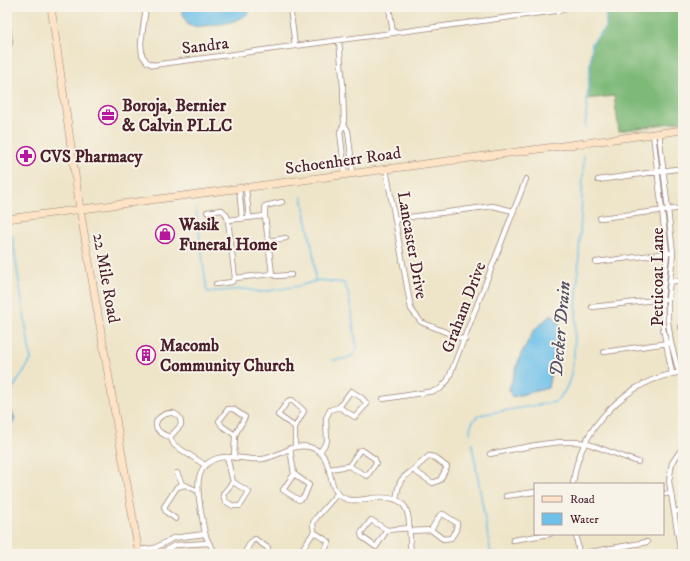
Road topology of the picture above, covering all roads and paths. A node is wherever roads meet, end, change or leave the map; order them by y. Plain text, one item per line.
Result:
1 (51, 7) edge
2 (146, 7) edge
3 (290, 7) edge
4 (389, 7) edge
5 (563, 9) edge
6 (7, 17) edge
7 (393, 33) junction
8 (339, 40) junction
9 (295, 46) junction
10 (7, 49) edge
11 (344, 124) junction
12 (683, 130) edge
13 (656, 133) junction
14 (683, 168) edge
15 (386, 169) junction
16 (664, 170) junction
17 (658, 171) junction
18 (353, 173) junction
19 (345, 174) junction
20 (526, 179) dead end
21 (598, 180) dead end
22 (242, 188) junction
23 (282, 202) dead end
24 (683, 208) edge
25 (80, 209) junction
26 (663, 210) junction
27 (669, 210) junction
28 (513, 211) junction
29 (207, 212) dead end
30 (265, 216) junction
31 (249, 218) junction
32 (600, 218) dead end
33 (7, 219) edge
34 (242, 219) junction
35 (395, 219) junction
36 (228, 220) junction
37 (286, 238) dead end
38 (268, 241) junction
39 (231, 245) junction
40 (212, 248) dead end
41 (673, 253) junction
42 (667, 254) junction
43 (596, 262) dead end
44 (272, 274) junction
45 (291, 274) dead end
46 (235, 278) junction
47 (683, 280) edge
48 (664, 282) junction
49 (670, 282) junction
50 (216, 284) dead end
51 (662, 299) junction
52 (668, 299) junction
53 (592, 307) dead end
54 (464, 340) junction
55 (671, 343) junction
56 (665, 344) junction
57 (604, 352) dead end
58 (681, 372) edge
59 (672, 373) junction
60 (383, 399) dead end
61 (339, 407) junction
62 (295, 427) junction
63 (235, 435) junction
64 (170, 437) junction
65 (586, 443) junction
66 (292, 447) junction
67 (683, 447) edge
68 (320, 452) junction
69 (490, 454) dead end
70 (227, 457) junction
71 (234, 458) junction
72 (638, 462) dead end
73 (205, 466) junction
74 (349, 466) junction
75 (330, 469) junction
76 (414, 470) junction
77 (177, 473) dead end
78 (294, 474) junction
79 (233, 482) junction
80 (573, 483) edge
81 (182, 484) junction
82 (198, 491) junction
83 (534, 492) edge
84 (338, 493) junction
85 (670, 493) junction
86 (664, 494) edge
87 (506, 496) dead end
88 (396, 498) junction
89 (683, 510) edge
90 (674, 512) junction
91 (176, 518) dead end
92 (410, 529) junction
93 (387, 530) junction
94 (431, 530) junction
95 (314, 532) junction
96 (205, 534) junction
97 (544, 535) edge
98 (576, 535) edge
99 (173, 538) junction
100 (513, 540) dead end
101 (647, 542) dead end
102 (208, 543) junction
103 (175, 545) junction
104 (139, 552) edge
105 (159, 554) edge
106 (216, 554) edge
107 (244, 554) edge
108 (268, 554) edge
109 (311, 554) edge
110 (322, 554) edge
111 (411, 554) edge
112 (579, 554) edge
113 (681, 554) edge

1 - 25 street, 22 Mile Road
2 - 9 street, Sandra
3 - 9 street
4 - 7 street
5 - 7 street
6 - 10 street
7 - 8 street
8 - 9 street
8 - 11 street
11 - 18 street
11 - 19 street
12 - 13 street, Schoenherr Road
13 - 15 street, Schoenherr Road
13 - 16 street, Petticoat Lane
13 - 17 street, Petticoat Lane
14 - 16 street
15 - 18 street, Schoenherr Road
15 - 35 street, Lancaster Drive
16 - 17 street
16 - 27 street, Petticoat Lane
17 - 21 street
17 - 26 street, Petticoat Lane
18 - 19 street, Schoenherr Road
19 - 22 street, Schoenherr Road
20 - 28 street, Graham Drive
22 - 25 street, Schoenherr Road
22 - 31 street
22 - 34 street
23 - 30 street
24 - 27 street
25 - 33 street, Schoenherr Road
25 - 104 street, 22 Mile Road
26 - 27 street
26 - 32 street
26 - 42 street, Petticoat Lane
27 - 41 street, Petticoat Lane
28 - 35 street
28 - 54 street, Graham Drive
29 - 36 street
30 - 31 street
30 - 38 street
31 - 34 street
34 - 36 street
35 - 54 street, Lancaster Drive
36 - 39 street
37 - 38 street
38 - 44 street
39 - 40 street
39 - 46 street
41 - 42 street
41 - 49 street, Petticoat Lane
42 - 43 street
42 - 48 street, Petticoat Lane
44 - 45 street
44 - 46 street
46 - 50 street
47 - 49 street
48 - 49 street
48 - 51 street, Petticoat Lane
49 - 52 street, Petticoat Lane
51 - 52 street
51 - 53 street
51 - 56 street, Petticoat Lane
52 - 55 street, Petticoat Lane
54 - 60 street, Graham Drive
55 - 56 street
55 - 58 street, Petticoat Lane
56 - 57 street
56 - 59 street, Petticoat Lane
58 - 59 street
59 - 65 street
61 - 61 street
61 - 68 street
62 - 62 street
62 - 66 street
63 - 63 street
63 - 71 street
64 - 64 street
64 - 73 street
65 - 69 street
65 - 72 street
65 - 80 street
66 - 68 street
66 - 71 street
66 - 78 street
67 - 85 street
68 - 75 street
70 - 71 street
70 - 73 street
70 - 79 street
73 - 82 street
74 - 74 street
74 - 75 street
75 - 84 street
76 - 76 street
76 - 88 street
77 - 81 street
78 - 78 street
79 - 79 street
81 - 82 street
81 - 91 street
82 - 96 street
83 - 87 street
84 - 88 street
84 - 95 street
85 - 86 street
85 - 90 street
88 - 92 street
89 - 90 street
90 - 113 street
92 - 93 street
92 - 94 street
92 - 111 street
93 - 93 street
94 - 94 street
95 - 109 street
95 - 110 street
96 - 99 street
96 - 102 street
97 - 100 street
98 - 112 street
99 - 103 street
99 - 104 street
101 - 112 street
102 - 103 street
102 - 106 street
103 - 105 street
107 - 108 street

